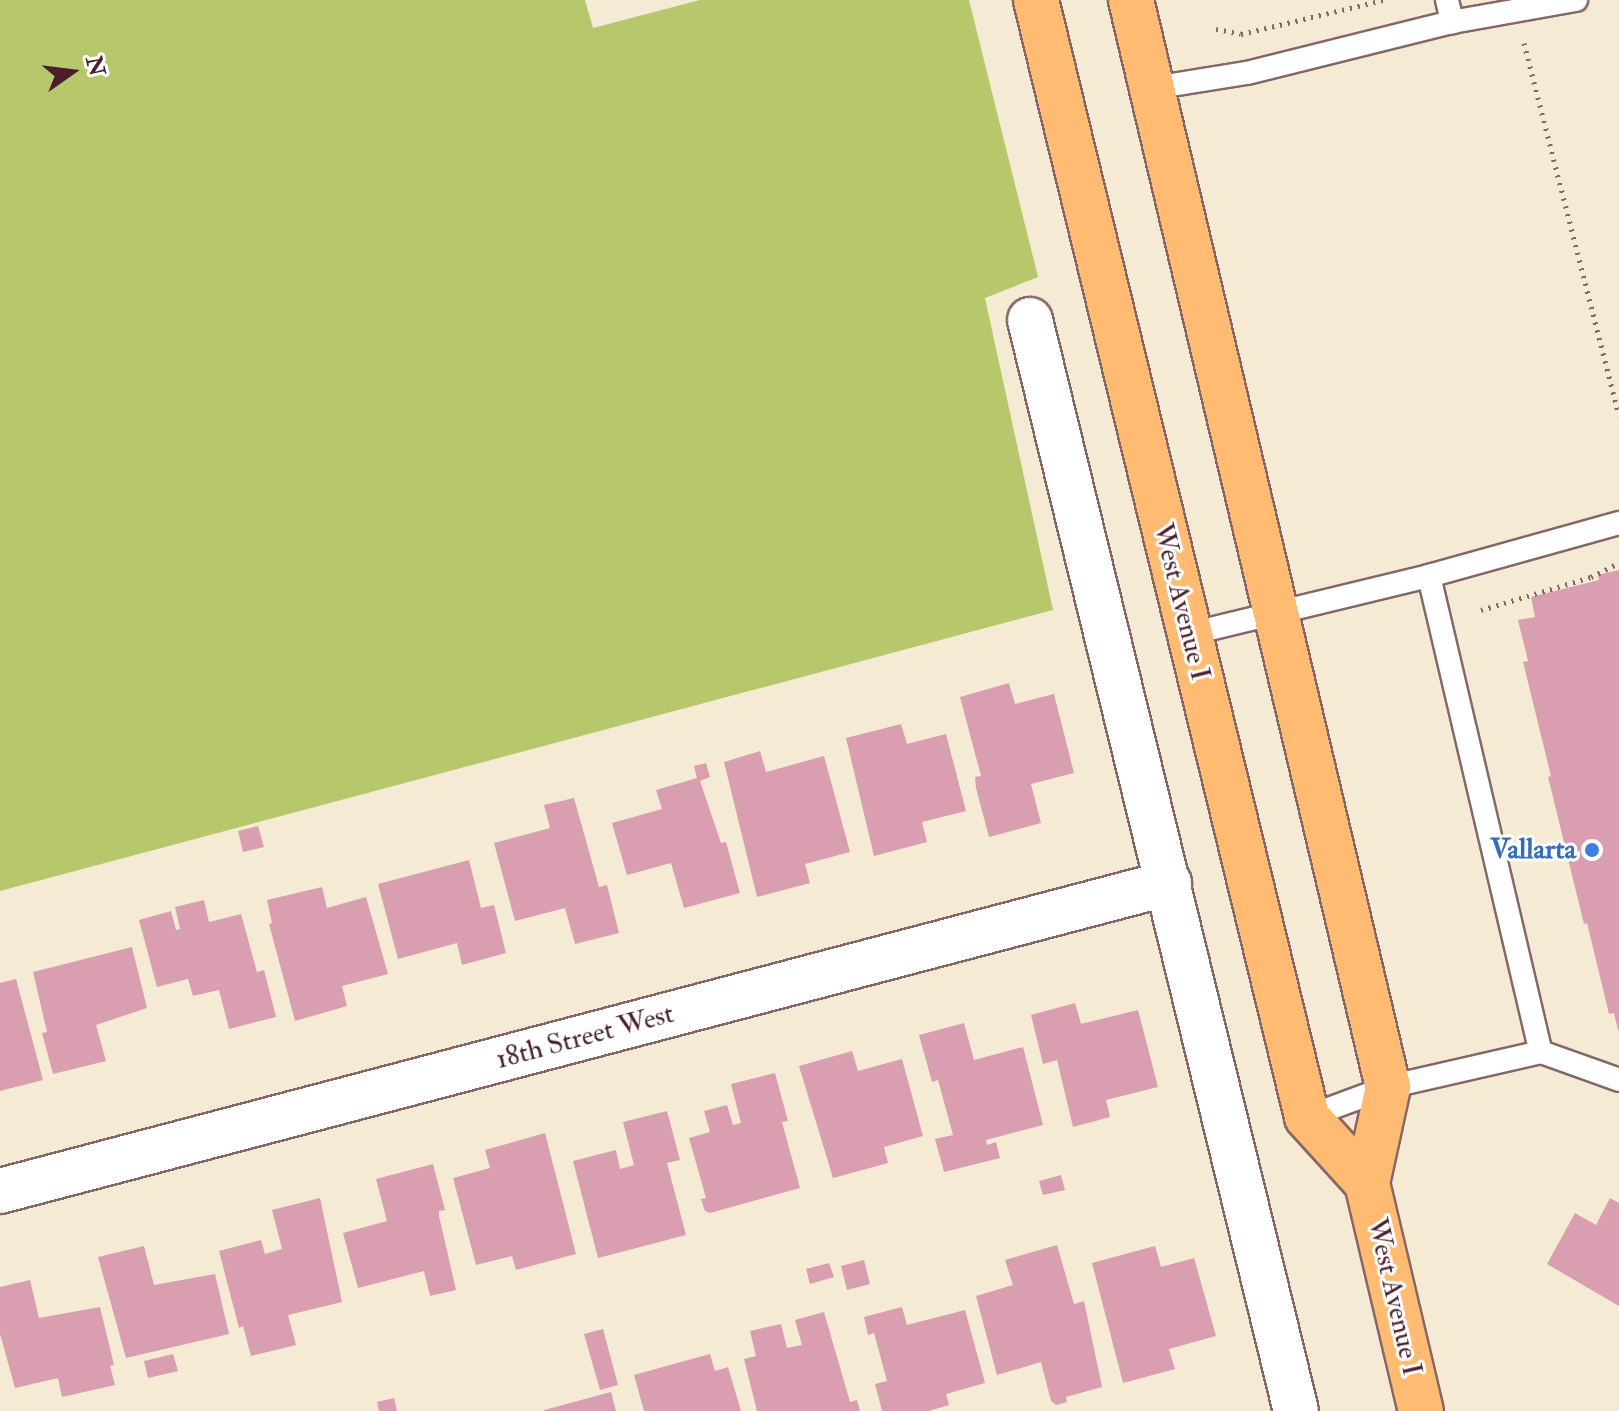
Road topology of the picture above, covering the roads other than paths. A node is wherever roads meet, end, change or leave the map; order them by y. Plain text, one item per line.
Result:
1 (1036, 0) edge
2 (1131, 0) edge
3 (1576, 0) edge
4 (1449, 11) edge
5 (1153, 88) junction
6 (1030, 320) dead end
7 (1619, 523) edge
8 (1429, 576) junction
9 (1275, 613) junction
10 (1189, 634) junction
11 (1169, 883) junction
12 (1541, 1052) junction
13 (1619, 1080) edge
14 (1388, 1087) junction
15 (1307, 1117) junction
16 (1367, 1183) junction
17 (0, 1191) edge
18 (1296, 1411) edge
19 (1421, 1411) edge

1 - 10 main road, West Avenue I
2 - 5 main road, West Avenue I
3 - 4 lane
4 - 5 lane
5 - 9 main road, West Avenue I
6 - 11 street
7 - 8 lane
8 - 9 lane
8 - 12 lane
9 - 10 lane
9 - 14 main road, West Avenue I
10 - 15 main road, West Avenue I
11 - 17 street, 18th Street West
11 - 18 street
12 - 13 lane
12 - 14 lane
14 - 15 lane
14 - 16 main road, West Avenue I
15 - 16 main road, West Avenue I
16 - 19 main road, West Avenue I

